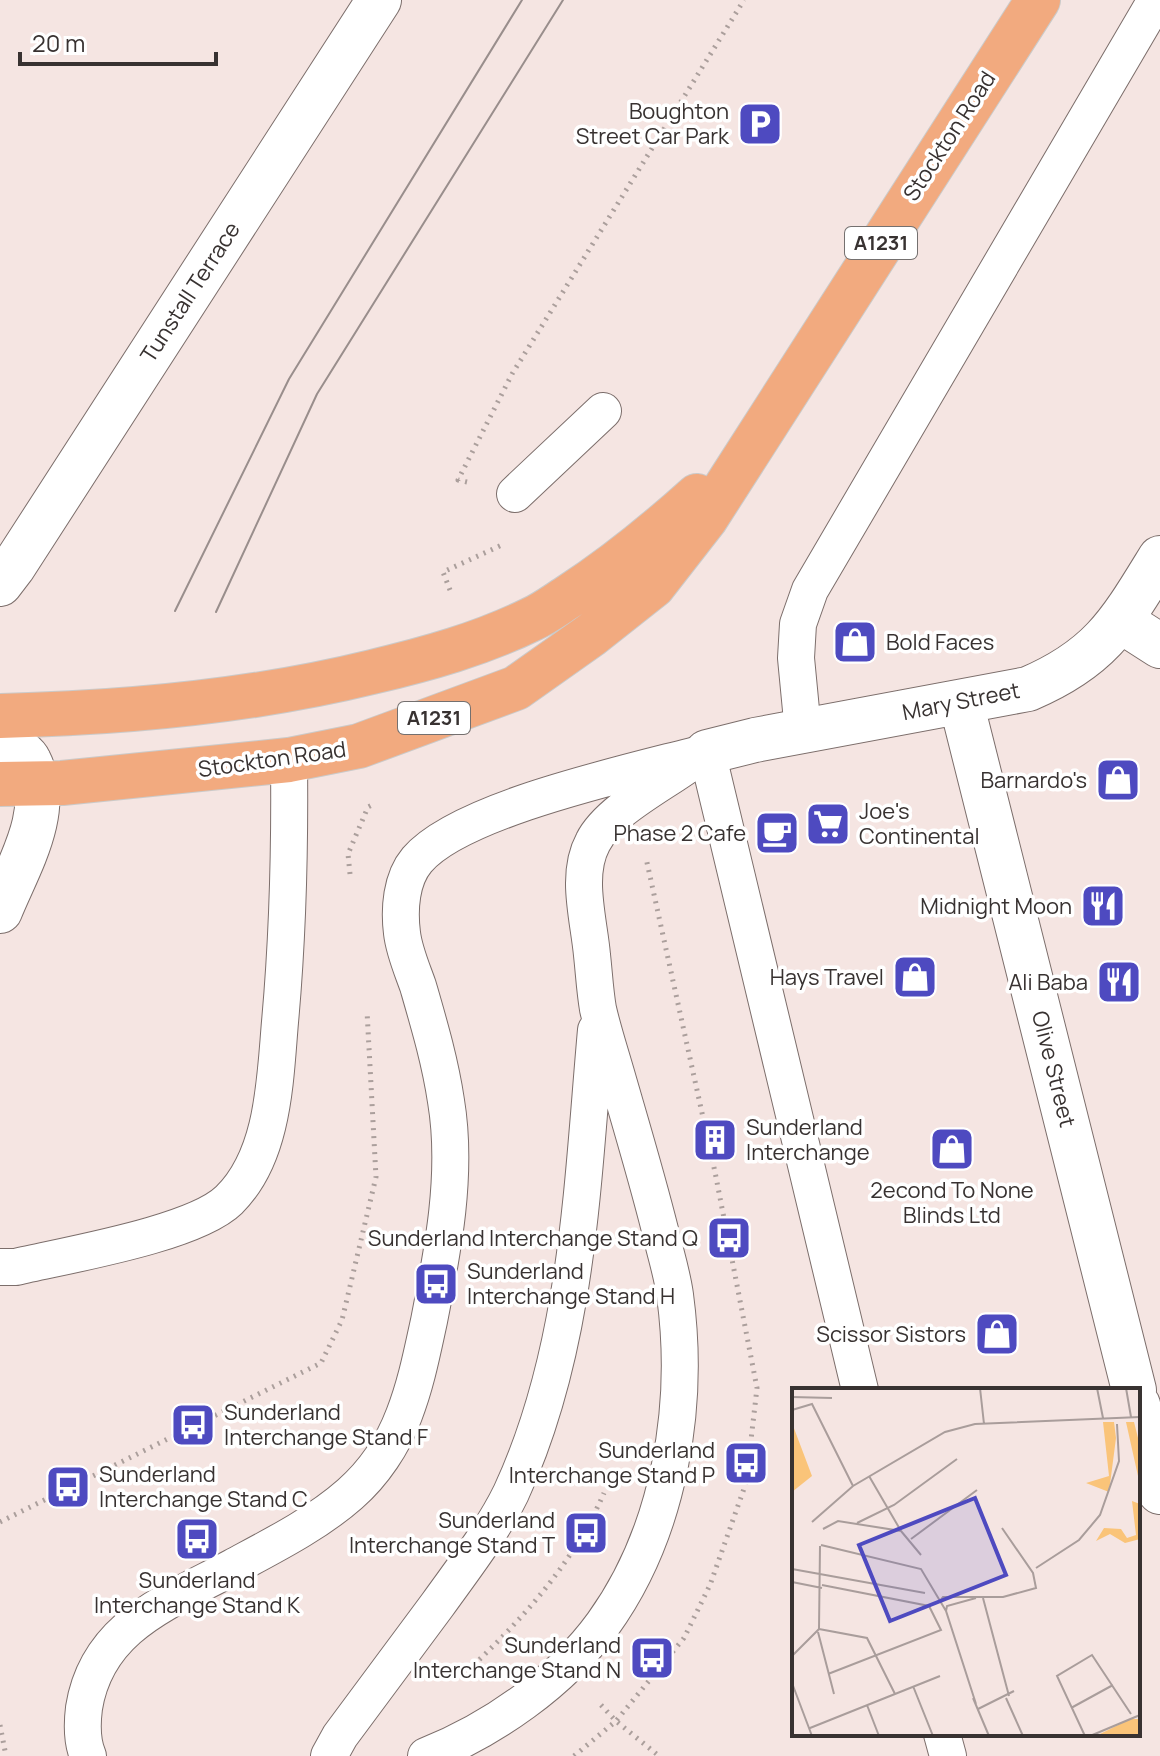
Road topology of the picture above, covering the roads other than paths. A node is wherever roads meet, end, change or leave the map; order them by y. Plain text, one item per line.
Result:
1 (379, 0) edge
2 (1038, 0) edge
3 (1156, 0) edge
4 (603, 411) dead end
5 (757, 434) junction
6 (515, 494) road end
7 (1160, 558) edge
8 (0, 584) edge
9 (1121, 621) junction
10 (1160, 646) edge
11 (961, 702) junction
12 (803, 731) junction
13 (707, 752) junction
14 (8, 757) edge
15 (289, 760) junction
16 (117, 778) junction
17 (27, 845) junction
18 (0, 911) edge
19 (598, 1008) junction
20 (0, 1267) edge
21 (860, 1388) edge
22 (1133, 1388) edge
23 (1140, 1413) edge
24 (1160, 1492) edge
25 (943, 1736) edge
26 (88, 1756) edge
27 (329, 1756) edge
28 (426, 1756) edge
29 (948, 1756) edge

1 - 8 street, Tunstall Terrace
2 - 5 highway, Stockton Road / A1231
3 - 12 lane
4 - 6 lane
5 - 14 highway, Stockton Road / A1231
5 - 15 highway, Stockton Road / A1231
7 - 9 street, Mary Street
9 - 10 street
9 - 11 street, Mary Street
11 - 12 street, Mary Street
11 - 22 street, Olive Street
12 - 13 street, Mary Street
13 - 19 lane
13 - 21 lane
13 - 26 lane
14 - 16 highway, Stockton Road / A1231
14 - 17 street
15 - 16 highway, Stockton Road / A1231
15 - 20 lane
16 - 17 street
17 - 18 street
19 - 27 lane
19 - 28 lane
23 - 24 street
25 - 29 lane

